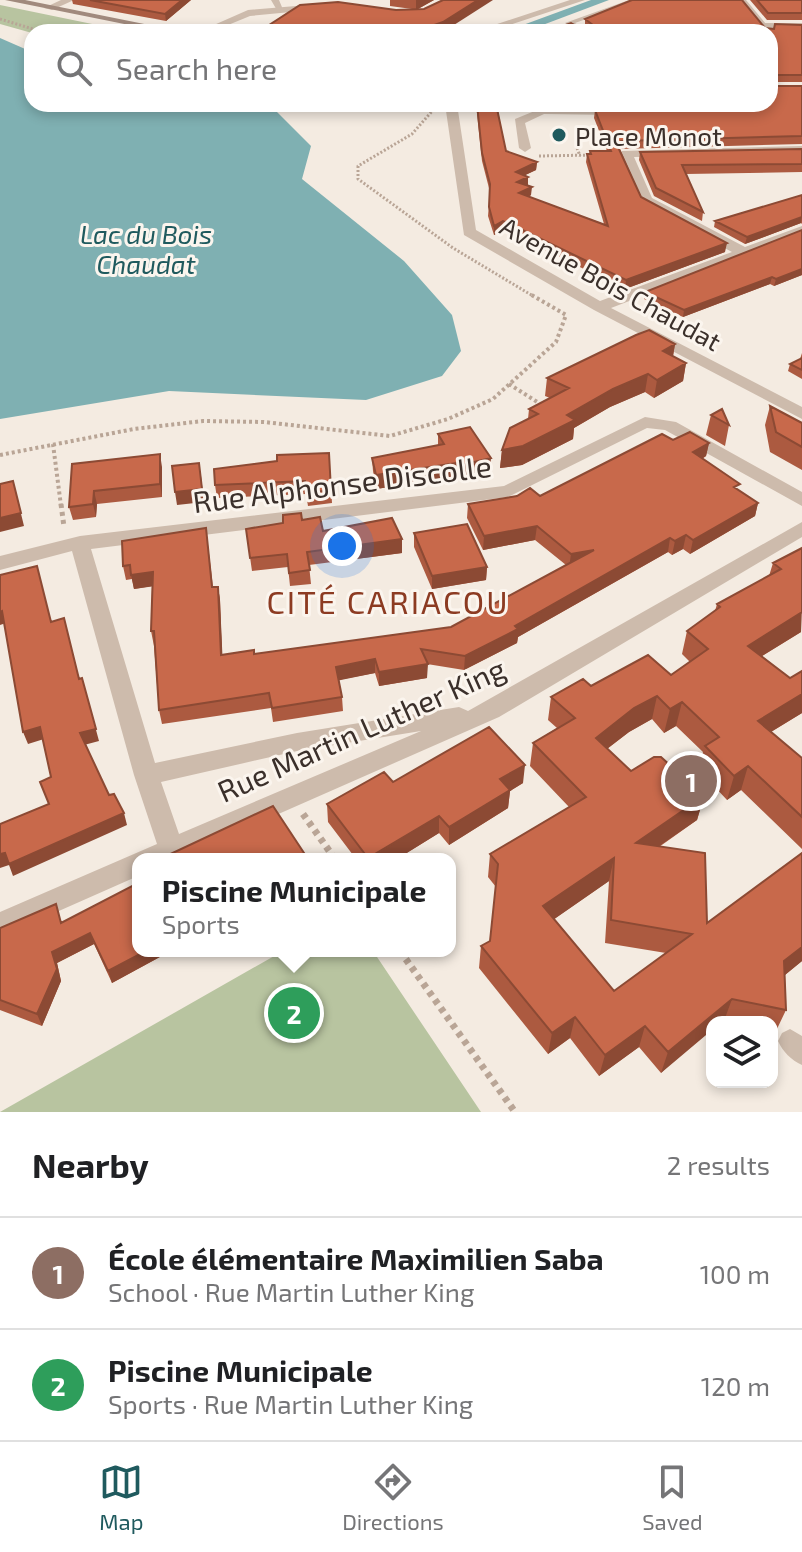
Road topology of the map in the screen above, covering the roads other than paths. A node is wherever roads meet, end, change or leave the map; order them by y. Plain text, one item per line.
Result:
1 (10, 0) edge
2 (69, 0) edge
3 (275, 0) edge
4 (580, 0) edge
5 (636, 0) edge
6 (742, 0) edge
7 (332, 6) edge
8 (49, 8) junction
9 (281, 10) junction
10 (136, 24) edge
11 (222, 24) edge
12 (504, 24) edge
13 (571, 24) edge
14 (762, 24) edge
15 (802, 26) edge
16 (778, 30) edge
17 (452, 112) edge
18 (540, 112) edge
19 (525, 148) dead end
20 (802, 150) edge
21 (802, 230) edge
22 (742, 251) junction
23 (599, 307) junction
24 (802, 414) edge
25 (802, 500) edge
26 (802, 528) edge
27 (73, 544) junction
28 (0, 563) edge
29 (491, 711) junction
30 (146, 775) junction
31 (172, 849) junction
32 (163, 853) edge
33 (132, 867) edge
34 (0, 925) edge

1 - 8 street
2 - 8 street
3 - 9 lane
4 - 12 street
5 - 13 lane
6 - 14 lane
7 - 9 street
8 - 10 street
9 - 11 street
15 - 16 street
17 - 23 street, Avenue Bois Chaudat
18 - 19 street
20 - 22 street
21 - 22 street
22 - 23 street
23 - 24 street, Avenue Bois Chaudat
25 - 27 street, Rue Alphonse Discolle
26 - 29 street, Rue Martin Luther King
27 - 28 street, Rue Alphonse Discolle
27 - 30 street
29 - 30 street
29 - 31 street, Rue Martin Luther King
30 - 31 street
31 - 32 street, Rue Martin Luther King
33 - 34 street

